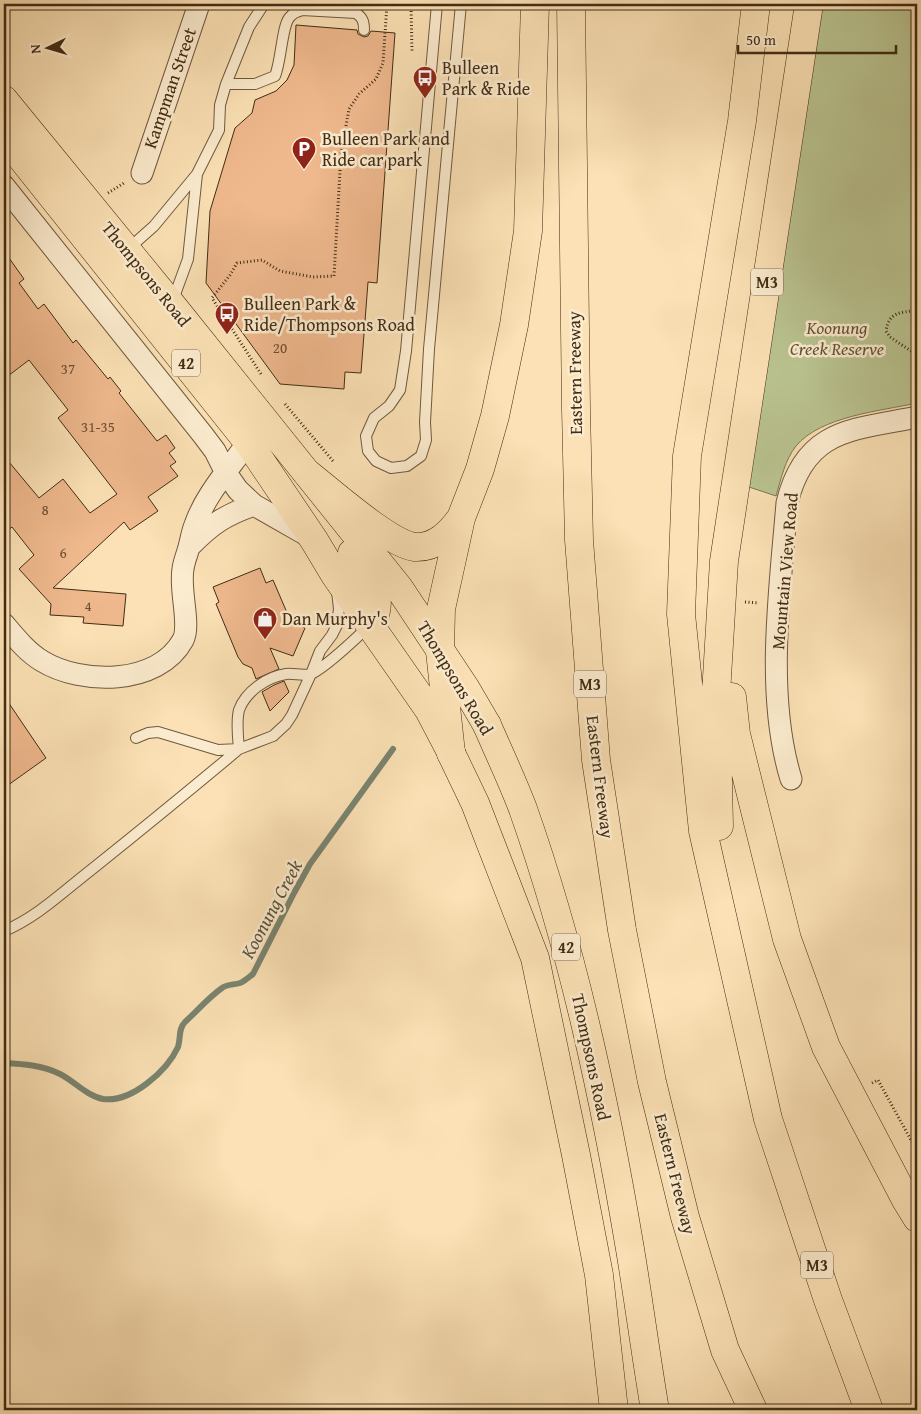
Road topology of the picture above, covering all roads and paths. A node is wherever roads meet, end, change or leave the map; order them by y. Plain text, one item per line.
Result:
1 (199, 4) edge
2 (264, 4) edge
3 (387, 4) edge
4 (411, 4) edge
5 (437, 4) edge
6 (461, 4) edge
7 (535, 4) edge
8 (571, 4) edge
9 (756, 4) edge
10 (809, 4) edge
11 (364, 30) dead end
12 (412, 52) dead end
13 (226, 84) junction
14 (4, 100) edge
15 (4, 136) edge
16 (142, 173) joint
17 (197, 174) junction
18 (4, 186) edge
19 (88, 204) junction
20 (117, 257) junction
21 (171, 304) junction
22 (917, 310) edge
23 (917, 354) edge
24 (266, 382) dead end
25 (284, 403) dead end
26 (917, 417) edge
27 (248, 442) junction
28 (335, 464) dead end
29 (226, 473) junction
30 (308, 473) junction
31 (254, 504) junction
32 (461, 518) junction
33 (314, 540) junction
34 (189, 547) junction
35 (724, 561) junction
36 (335, 575) junction
37 (4, 624) edge
38 (371, 624) junction
39 (440, 651) junction
40 (312, 674) junction
41 (136, 738) dead end
42 (239, 749) junction
43 (451, 753) junction
44 (791, 779) dead end
45 (4, 930) edge
46 (867, 1086) dead end
47 (768, 1119) junction
48 (917, 1151) edge
49 (913, 1211) edge
50 (614, 1410) edge
51 (655, 1410) edge
52 (753, 1410) edge
53 (869, 1410) edge

1 - 16 street, Kampman Street
2 - 13 lane
3 - 24 path
4 - 12 path
5 - 6 lane
7 - 32 main road
8 - 52 main road, Eastern Freeway / M3
9 - 47 main road, M3
10 - 35 main road, M3
11 - 13 lane
13 - 17 lane
14 - 19 main road, Thompsons Road / 42
15 - 20 main road, Thompsons Road / 42
16 - 19 path
17 - 20 lane
17 - 21 lane
18 - 29 street, Thompsons Road
19 - 20 main road, Thompsons Road / 42
20 - 21 main road, Thompsons Road / 42
20 - 27 main road, Thompsons Road / 42
21 - 30 main road, Thompsons Road / 42
22 - 23 path
25 - 28 path
26 - 44 street, Mountain View Road
27 - 29 street
27 - 33 main road, Thompsons Road / 42
29 - 31 street, Thompsons Road
29 - 34 street
30 - 32 main road
30 - 38 main road
30 - 39 main road, Thompsons Road / 42
31 - 33 street, Thompsons Road
31 - 34 street
32 - 39 main road
33 - 36 main road, Thompsons Road / 42
34 - 37 street
35 - 47 main road, M3
35 - 49 main road
36 - 38 main road, Thompsons Road / 42
36 - 40 lane
38 - 40 lane
38 - 43 main road, Thompsons Road / 42
39 - 43 main road
39 - 51 main road, Thompsons Road / 42
40 - 42 lane
40 - 42 lane
41 - 42 lane
42 - 45 lane
43 - 50 main road, Thompsons Road / 42
46 - 48 path
47 - 53 main road, M3

